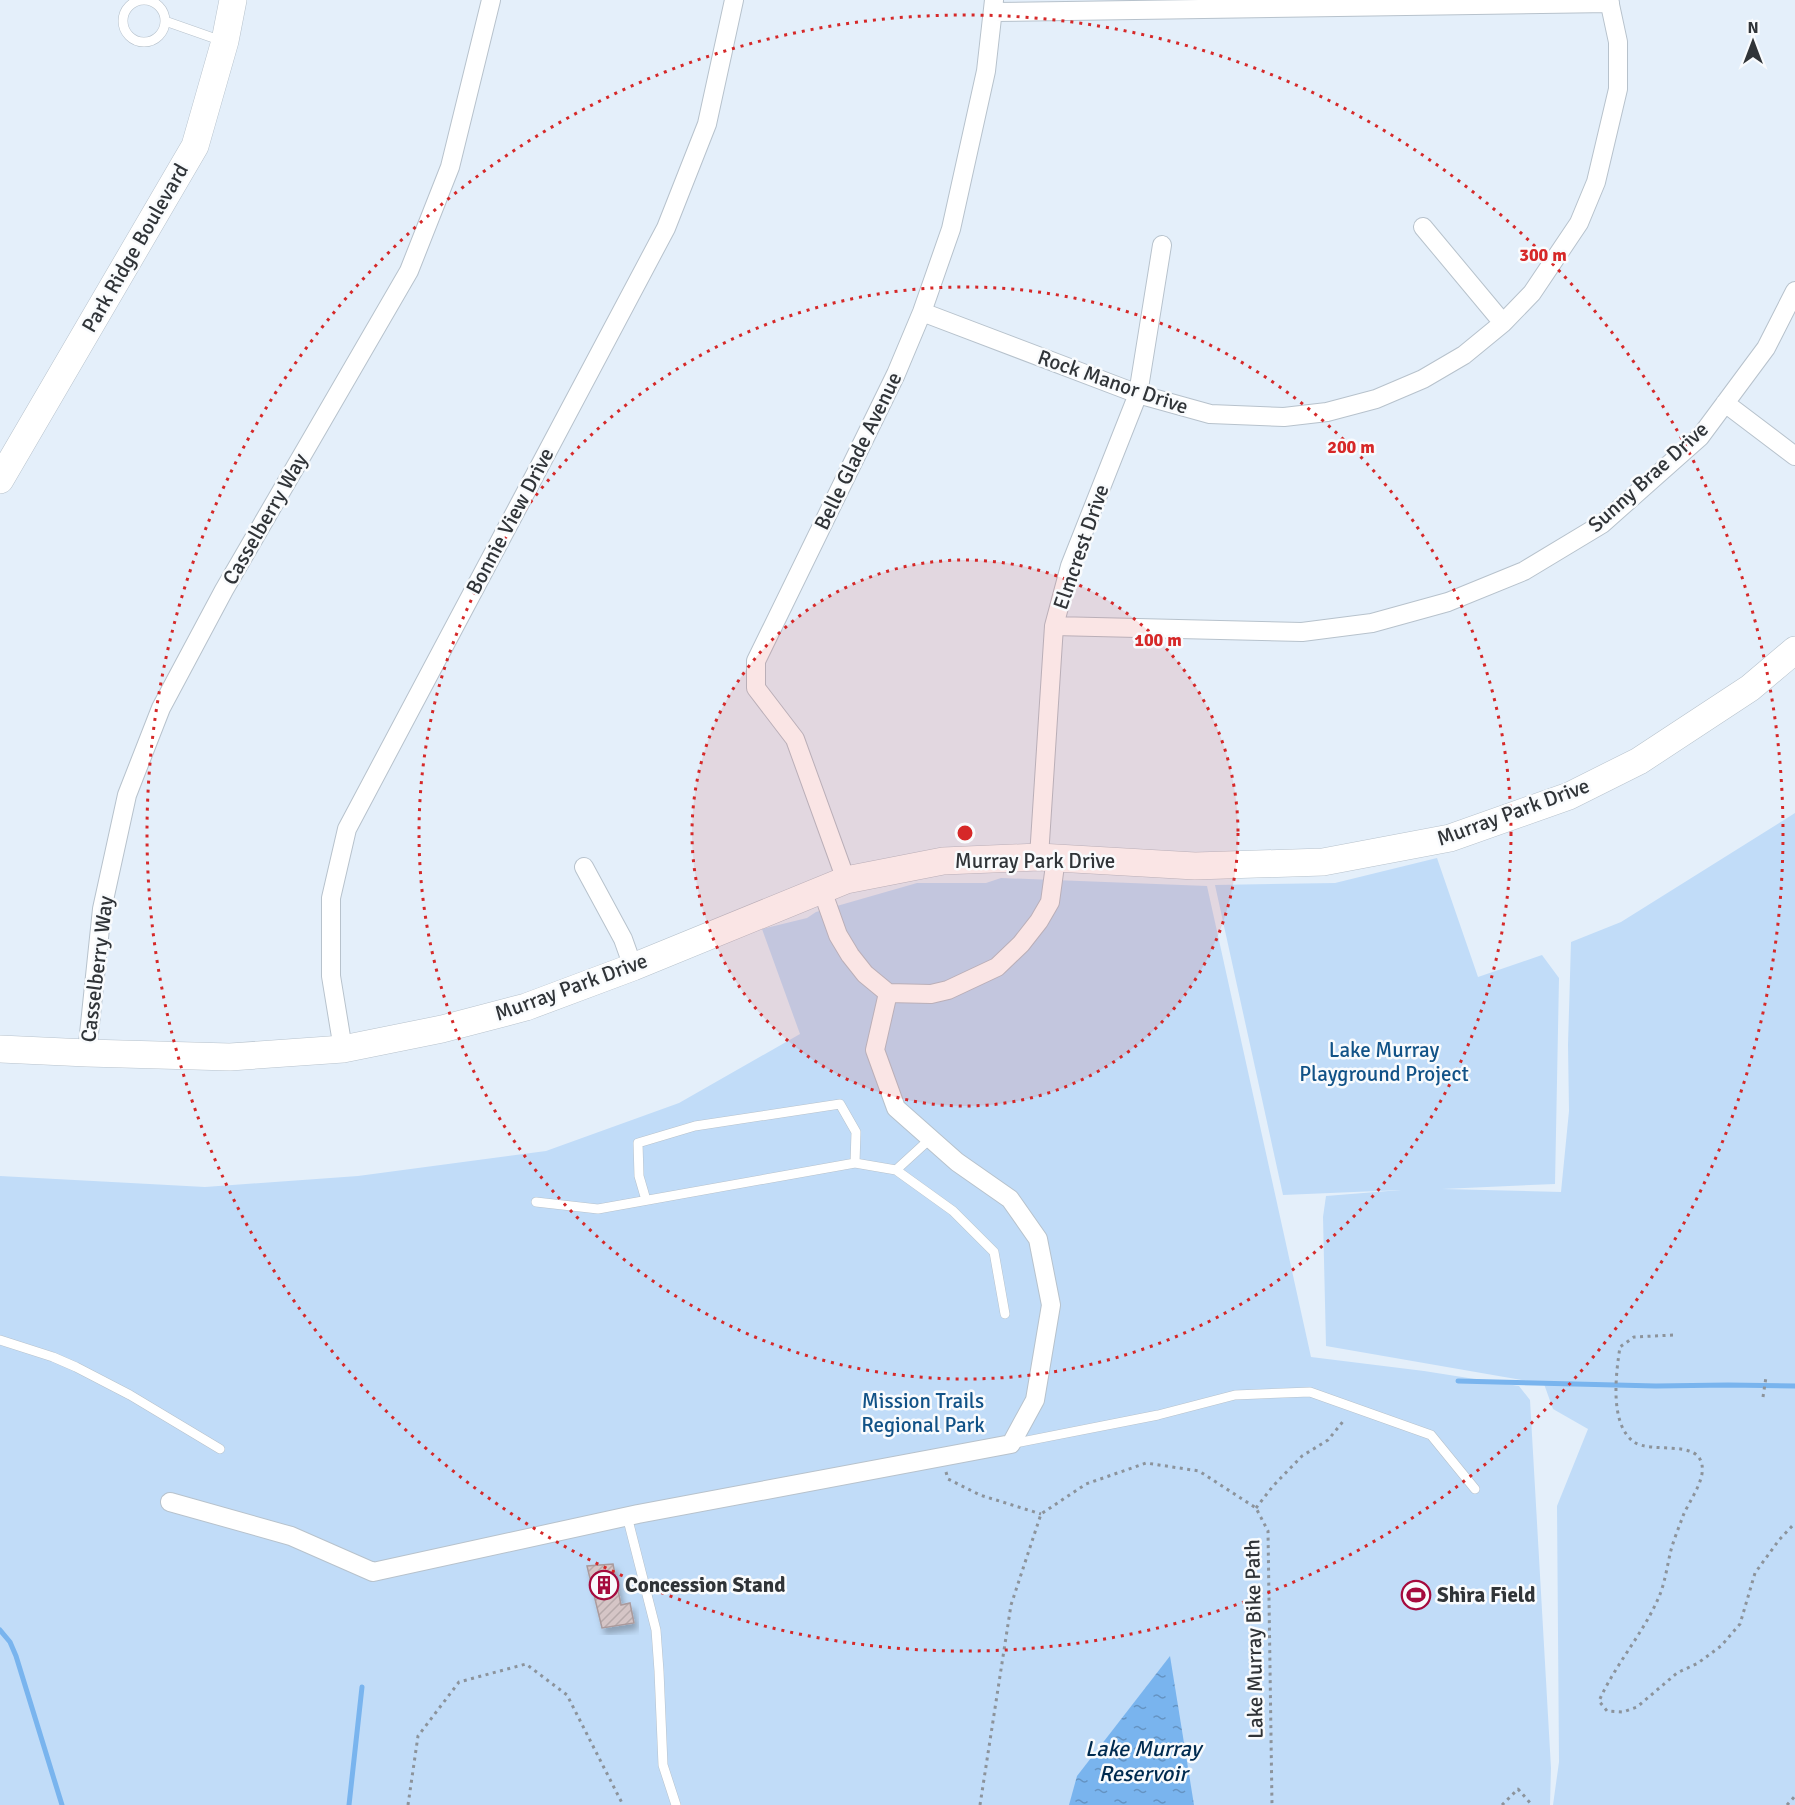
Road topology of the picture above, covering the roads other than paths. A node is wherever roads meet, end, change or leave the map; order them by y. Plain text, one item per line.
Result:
1 (233, 0) edge
2 (491, 0) edge
3 (734, 0) edge
4 (1610, 2) edge
5 (994, 6) edge
6 (165, 21) junction
7 (225, 41) junction
8 (1423, 227) dead end
9 (1162, 245) dead end
10 (1795, 291) edge
11 (922, 312) junction
12 (1503, 323) junction
13 (1138, 394) junction
14 (1725, 404) junction
15 (1795, 456) edge
16 (0, 480) edge
17 (1054, 626) junction
18 (1795, 650) edge
19 (1047, 857) junction
20 (584, 867) dead end
21 (834, 885) junction
22 (633, 967) junction
23 (888, 993) junction
24 (0, 1049) edge
25 (343, 1049) junction
26 (87, 1053) junction
27 (931, 1138) junction
28 (855, 1163) junction
29 (896, 1170) junction
30 (646, 1200) junction
31 (536, 1203) dead end
32 (1005, 1314) dead end
33 (0, 1340) edge
34 (1011, 1444) junction
35 (220, 1449) dead end
36 (1475, 1489) dead end
37 (170, 1502) dead end
38 (627, 1516) junction
39 (676, 1805) edge

1 - 7 street, Park Ridge Boulevard
2 - 26 street, Casselberry Way
3 - 25 street, Bonnie View Drive
4 - 5 street
4 - 12 street, Rock Manor Drive
5 - 11 street, Belle Glade Avenue
6 - 6 lane
6 - 7 lane
7 - 16 street, Park Ridge Boulevard
8 - 12 street
9 - 13 street, Elmcrest Drive
10 - 14 street, Sunny Brae Drive
11 - 13 street, Rock Manor Drive
11 - 21 street, Belle Glade Avenue
12 - 13 street, Rock Manor Drive
13 - 17 street, Elmcrest Drive
14 - 15 street
14 - 17 street, Sunny Brae Drive
17 - 19 street, Elmcrest Drive
18 - 19 street, Murray Park Drive
19 - 21 street, Murray Park Drive
19 - 23 street, Elmcrest Drive
20 - 22 street
21 - 22 street, Murray Park Drive
21 - 23 street, Belle Glade Avenue
22 - 25 street, Murray Park Drive
23 - 27 street
24 - 26 street, Murray Park Drive
25 - 26 street, Murray Park Drive
27 - 29 lane
27 - 34 street
28 - 29 lane
28 - 30 lane
28 - 30 lane
29 - 32 lane
30 - 31 lane
33 - 35 lane
34 - 36 lane
34 - 38 street
37 - 38 street
38 - 39 lane

